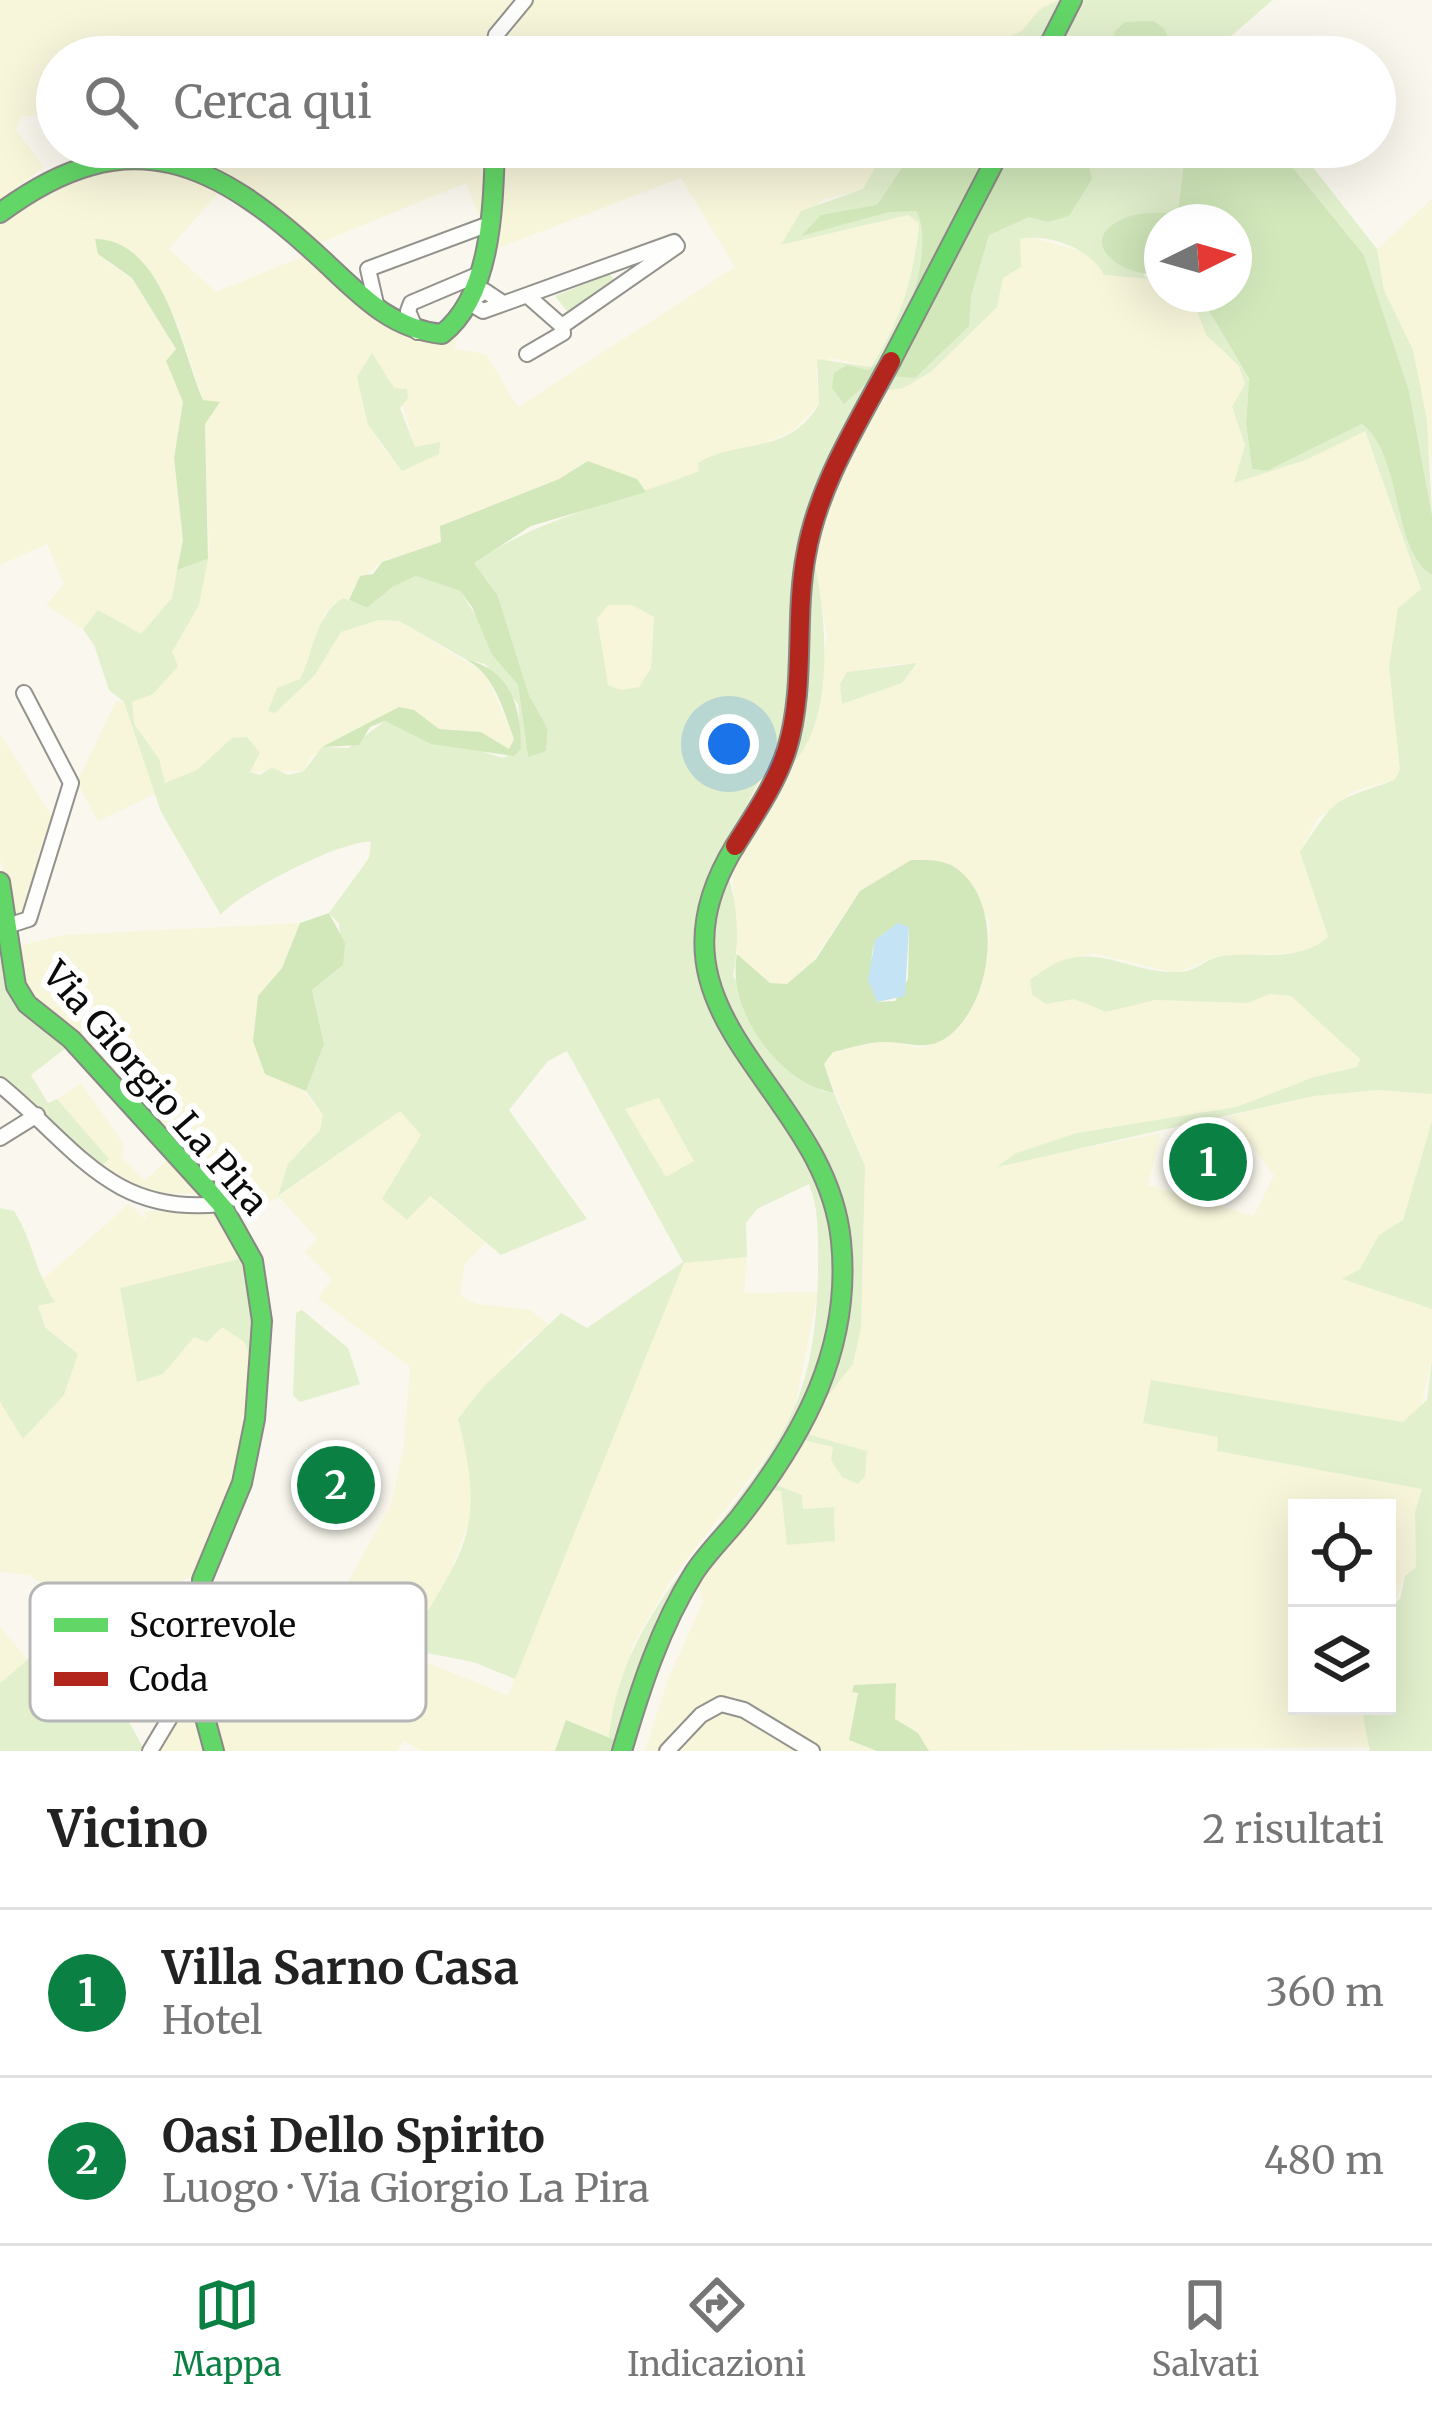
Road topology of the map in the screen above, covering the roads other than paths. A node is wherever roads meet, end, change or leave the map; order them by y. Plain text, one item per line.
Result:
1 (525, 0) edge
2 (1072, 0) edge
3 (496, 36) edge
4 (1054, 36) edge
5 (70, 168) edge
6 (184, 168) edge
7 (493, 168) edge
8 (990, 168) edge
9 (0, 213) edge
10 (489, 224) junction
11 (477, 275) junction
12 (529, 297) junction
13 (468, 302) junction
14 (377, 308) junction
15 (562, 326) junction
16 (417, 332) junction
17 (527, 354) dead end
18 (24, 693) dead end
19 (0, 882) edge
20 (8, 926) junction
21 (0, 1085) edge
22 (37, 1115) junction
23 (0, 1138) edge
24 (220, 1204) junction
25 (202, 1583) edge
26 (169, 1721) edge
27 (206, 1721) edge
28 (150, 1751) edge
29 (214, 1751) edge
30 (622, 1751) edge
31 (667, 1751) edge
32 (812, 1751) edge

1 - 3 street
2 - 4 street
5 - 9 street
6 - 14 street
7 - 10 street
8 - 30 street
10 - 11 street
10 - 14 street
11 - 13 street
11 - 16 street
12 - 13 street
12 - 15 street
12 - 15 street
13 - 16 street
14 - 16 street
15 - 17 street
18 - 20 street
19 - 20 street, Via Giorgio La Pira
20 - 24 street, Via Giorgio La Pira
21 - 22 street
22 - 23 street
22 - 24 street
24 - 25 street, Via Giorgio La Pira
26 - 28 street
27 - 29 street, Via Giorgio La Pira
31 - 32 street

